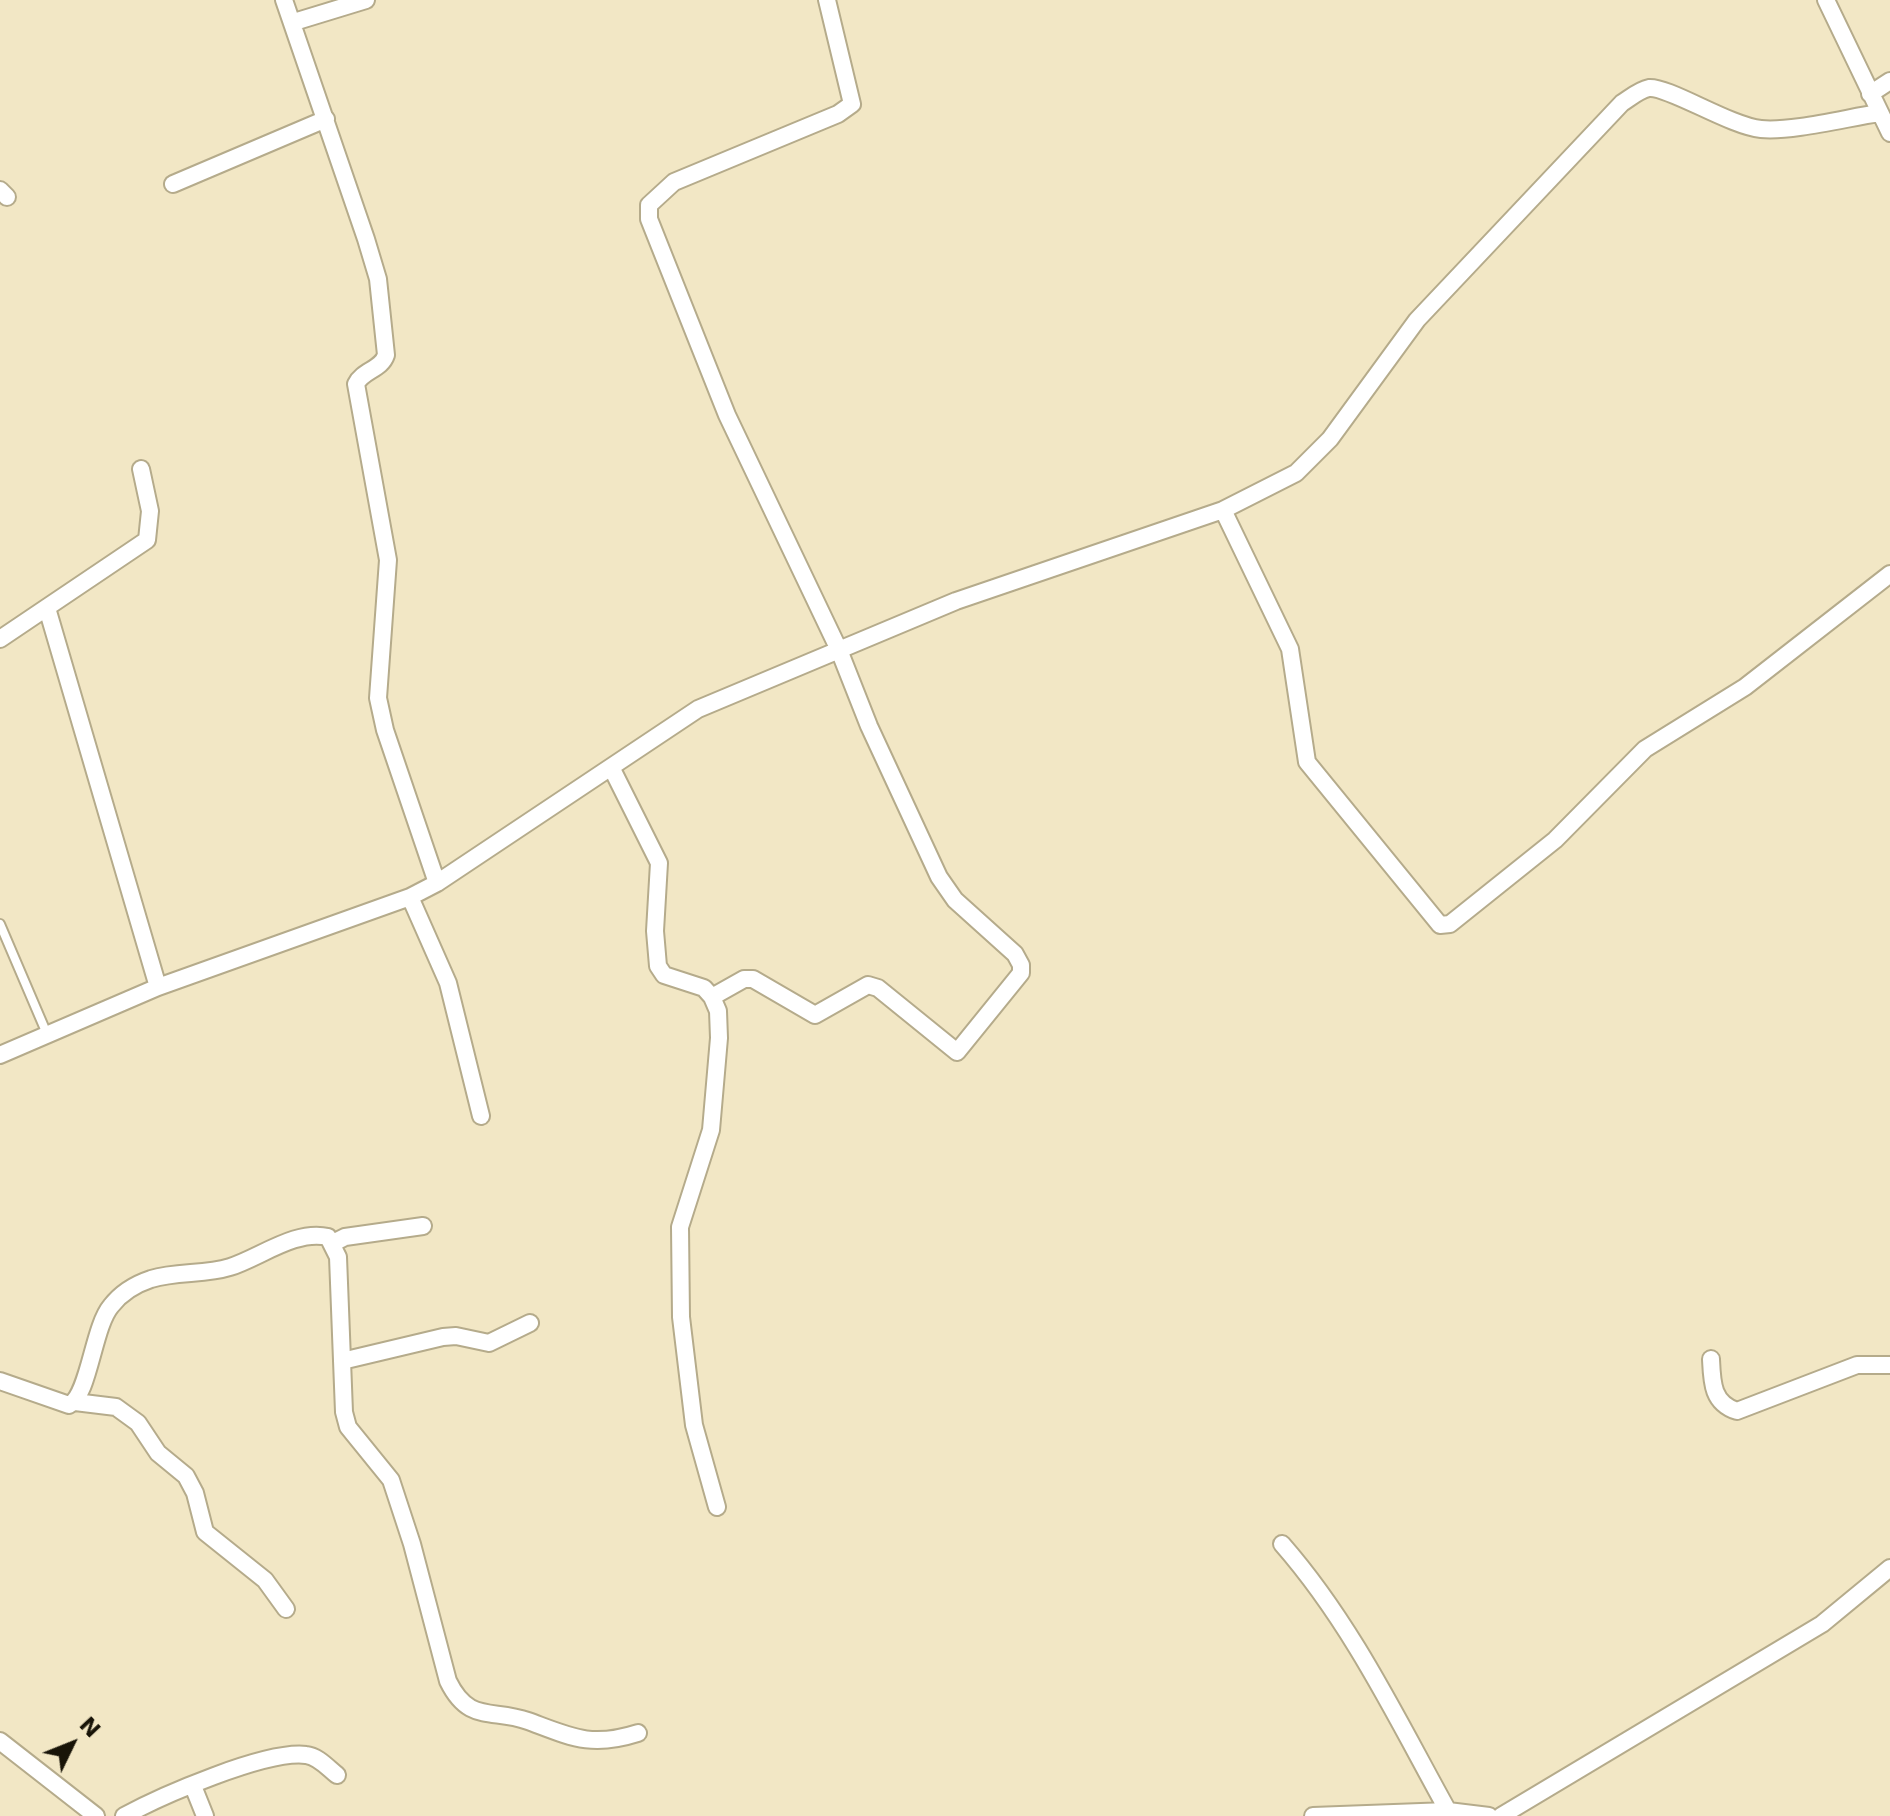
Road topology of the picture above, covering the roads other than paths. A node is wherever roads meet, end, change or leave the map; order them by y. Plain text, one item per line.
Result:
1 (284, 0) edge
2 (366, 0) edge
3 (827, 0) edge
4 (1826, 0) edge
5 (294, 22) junction
6 (1890, 81) edge
7 (1870, 94) junction
8 (1879, 113) junction
9 (326, 119) junction
10 (1890, 133) edge
11 (173, 184) dead end
12 (141, 469) dead end
13 (1223, 510) junction
14 (1890, 574) edge
15 (47, 608) junction
16 (0, 639) edge
17 (839, 650) junction
18 (612, 769) junction
19 (437, 883) junction
20 (410, 897) junction
21 (0, 924) edge
22 (158, 987) junction
23 (712, 997) junction
24 (47, 1034) junction
25 (0, 1055) edge
26 (481, 1116) dead end
27 (423, 1226) dead end
28 (333, 1243) junction
29 (530, 1323) dead end
30 (1711, 1359) dead end
31 (342, 1361) junction
32 (1890, 1365) edge
33 (0, 1381) edge
34 (75, 1402) junction
35 (717, 1507) dead end
36 (1282, 1544) dead end
37 (1890, 1568) edge
38 (286, 1609) dead end
39 (638, 1733) dead end
40 (0, 1741) edge
41 (337, 1775) dead end
42 (193, 1786) junction
43 (1448, 1811) junction
44 (96, 1816) edge
45 (124, 1816) edge
46 (205, 1816) edge
47 (1313, 1816) edge
48 (1489, 1816) edge
49 (1501, 1816) edge

1 - 5 street
2 - 5 street
3 - 17 street
4 - 7 street
5 - 9 street
6 - 7 street
7 - 8 street
8 - 10 street
8 - 13 street
9 - 11 street
9 - 19 street
12 - 15 street
13 - 14 street
13 - 17 street
15 - 16 street
15 - 22 street
17 - 18 street
17 - 23 street
18 - 19 street
18 - 23 street
19 - 20 street
20 - 22 street
20 - 26 street
21 - 24 lane
22 - 24 street
23 - 35 street
24 - 25 street
27 - 28 street
28 - 31 street
28 - 34 street
29 - 31 street
30 - 32 street
31 - 39 street
33 - 34 street
34 - 38 street
36 - 43 street
37 - 49 street
40 - 44 street
41 - 42 street
42 - 45 street
42 - 46 street
43 - 47 street
43 - 48 street

